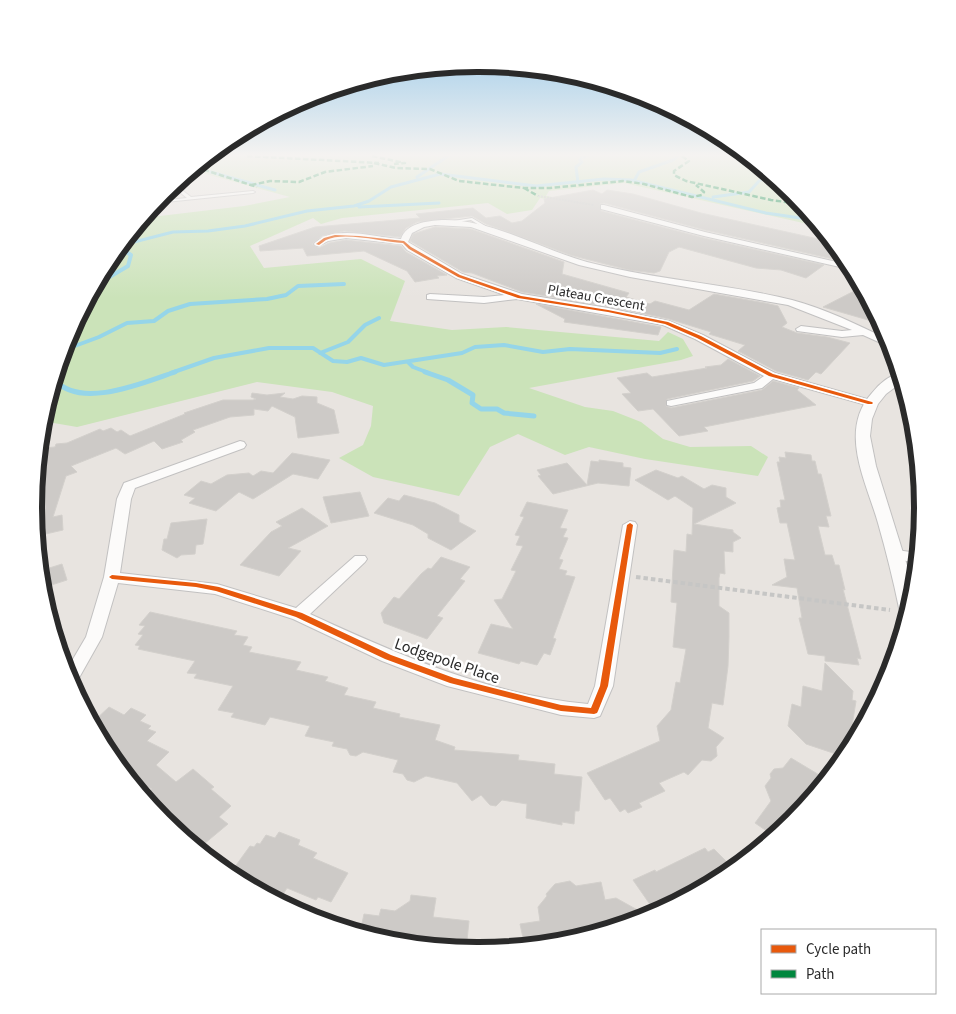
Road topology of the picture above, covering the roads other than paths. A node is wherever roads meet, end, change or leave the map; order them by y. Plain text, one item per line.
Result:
1 (604, 208) road end
2 (404, 242) junction
3 (318, 244) dead end
4 (840, 266) edge
5 (430, 297) dead end
6 (520, 297) junction
7 (801, 329) dead end
8 (864, 332) junction
9 (880, 340) edge
10 (771, 375) junction
11 (894, 380) edge
12 (671, 403) dead end
13 (870, 403) junction
14 (240, 445) dead end
15 (630, 525) dead end
16 (896, 555) junction
17 (911, 557) edge
18 (360, 559) dead end
19 (112, 577) junction
20 (903, 599) edge
21 (299, 615) junction
22 (75, 670) edge

1 - 4 street
2 - 3 street, Plateau Crescent
2 - 6 street, Plateau Crescent
2 - 8 street, Plateau Crescent
5 - 6 street, Plateau Crescent
6 - 10 street, Plateau Crescent
7 - 8 street, Plateau Crescent
8 - 9 street, Plateau Crescent
10 - 12 street
10 - 13 street, Plateau Crescent
11 - 13 street
13 - 16 street
14 - 19 street
15 - 21 street, Lodgepole Place
16 - 17 street
16 - 20 street
18 - 21 street
19 - 21 street, Lodgepole Place
19 - 22 street

